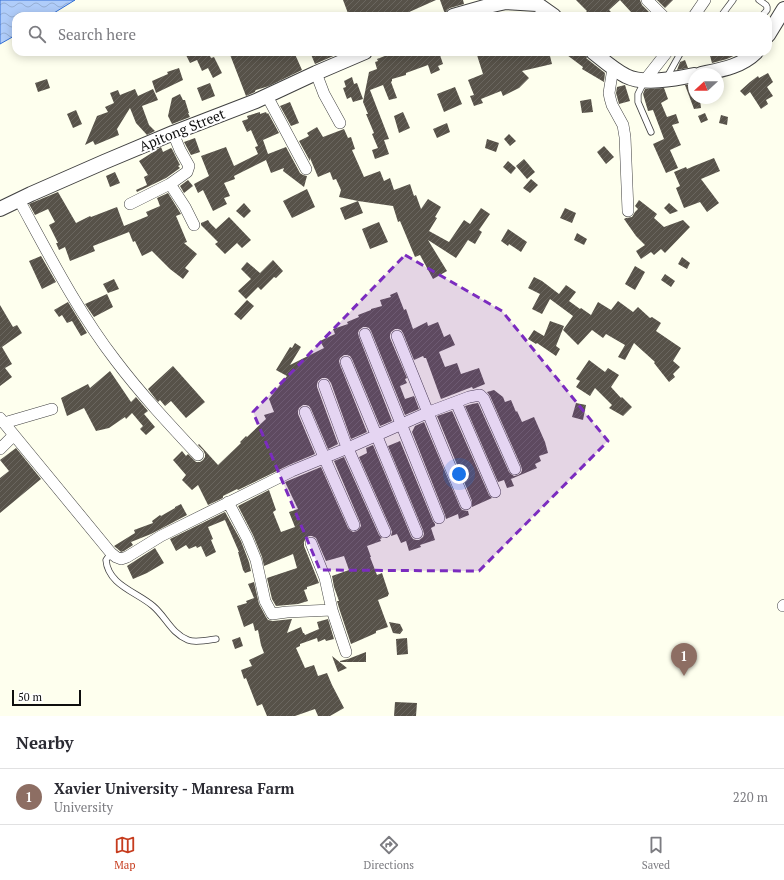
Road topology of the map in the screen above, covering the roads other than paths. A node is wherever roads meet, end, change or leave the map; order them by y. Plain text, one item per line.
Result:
1 (647, 0) edge
2 (705, 0) edge
3 (733, 0) edge
4 (759, 0) edge
5 (486, 3) edge
6 (784, 9) edge
7 (463, 12) edge
8 (548, 12) edge
9 (657, 12) edge
10 (697, 12) edge
11 (724, 12) edge
12 (765, 12) edge
13 (772, 29) edge
14 (356, 56) edge
15 (598, 56) edge
16 (664, 56) edge
17 (680, 56) edge
18 (750, 56) edge
19 (613, 68) junction
20 (724, 69) edge
21 (316, 73) junction
22 (688, 76) edge
23 (645, 80) junction
24 (666, 80) junction
25 (267, 96) junction
26 (340, 123) dead end
27 (651, 132) dead end
28 (173, 133) junction
29 (306, 169) dead end
30 (170, 184) junction
31 (19, 200) junction
32 (130, 204) dead end
33 (0, 210) edge
34 (628, 211) dead end
35 (194, 225) dead end
36 (365, 334) dead end
37 (397, 336) dead end
38 (346, 362) dead end
39 (324, 385) dead end
40 (456, 402) junction
41 (52, 409) dead end
42 (305, 412) dead end
43 (429, 412) junction
44 (2, 420) edge
45 (402, 424) junction
46 (14, 435) junction
47 (376, 436) junction
48 (348, 448) junction
49 (0, 449) edge
50 (198, 455) dead end
51 (324, 457) junction
52 (515, 469) dead end
53 (495, 492) dead end
54 (228, 502) junction
55 (466, 504) dead end
56 (440, 518) dead end
57 (354, 525) dead end
58 (385, 532) dead end
59 (417, 533) dead end
60 (311, 543) dead end
61 (111, 553) junction
62 (332, 610) junction
63 (216, 639) dead end
64 (346, 652) dead end

1 - 9 street
2 - 10 street
3 - 11 lane
4 - 12 lane
5 - 7 street
5 - 8 street
6 - 13 street
14 - 21 street, Apitong Street
15 - 19 street
16 - 23 street
17 - 24 lane
18 - 20 street
19 - 23 street
19 - 34 street
21 - 25 street, Apitong Street
21 - 26 street
22 - 24 street
23 - 24 street
23 - 27 lane
25 - 28 street, Apitong Street
25 - 29 street
28 - 30 street
28 - 31 street, Apitong Street
30 - 32 street
30 - 35 street
31 - 33 street, Apitong Street
31 - 50 street
36 - 45 street
37 - 43 street
38 - 47 street
39 - 48 street
40 - 43 street
40 - 52 street
40 - 53 street
41 - 44 street
42 - 51 street
43 - 45 street
43 - 55 street
44 - 46 street
45 - 47 street
45 - 56 street
46 - 49 street
46 - 61 street
47 - 48 street
47 - 59 street
48 - 51 street
48 - 58 street
51 - 54 street
51 - 57 street
54 - 61 street
54 - 62 street
60 - 62 street
61 - 63 lane
62 - 64 street

